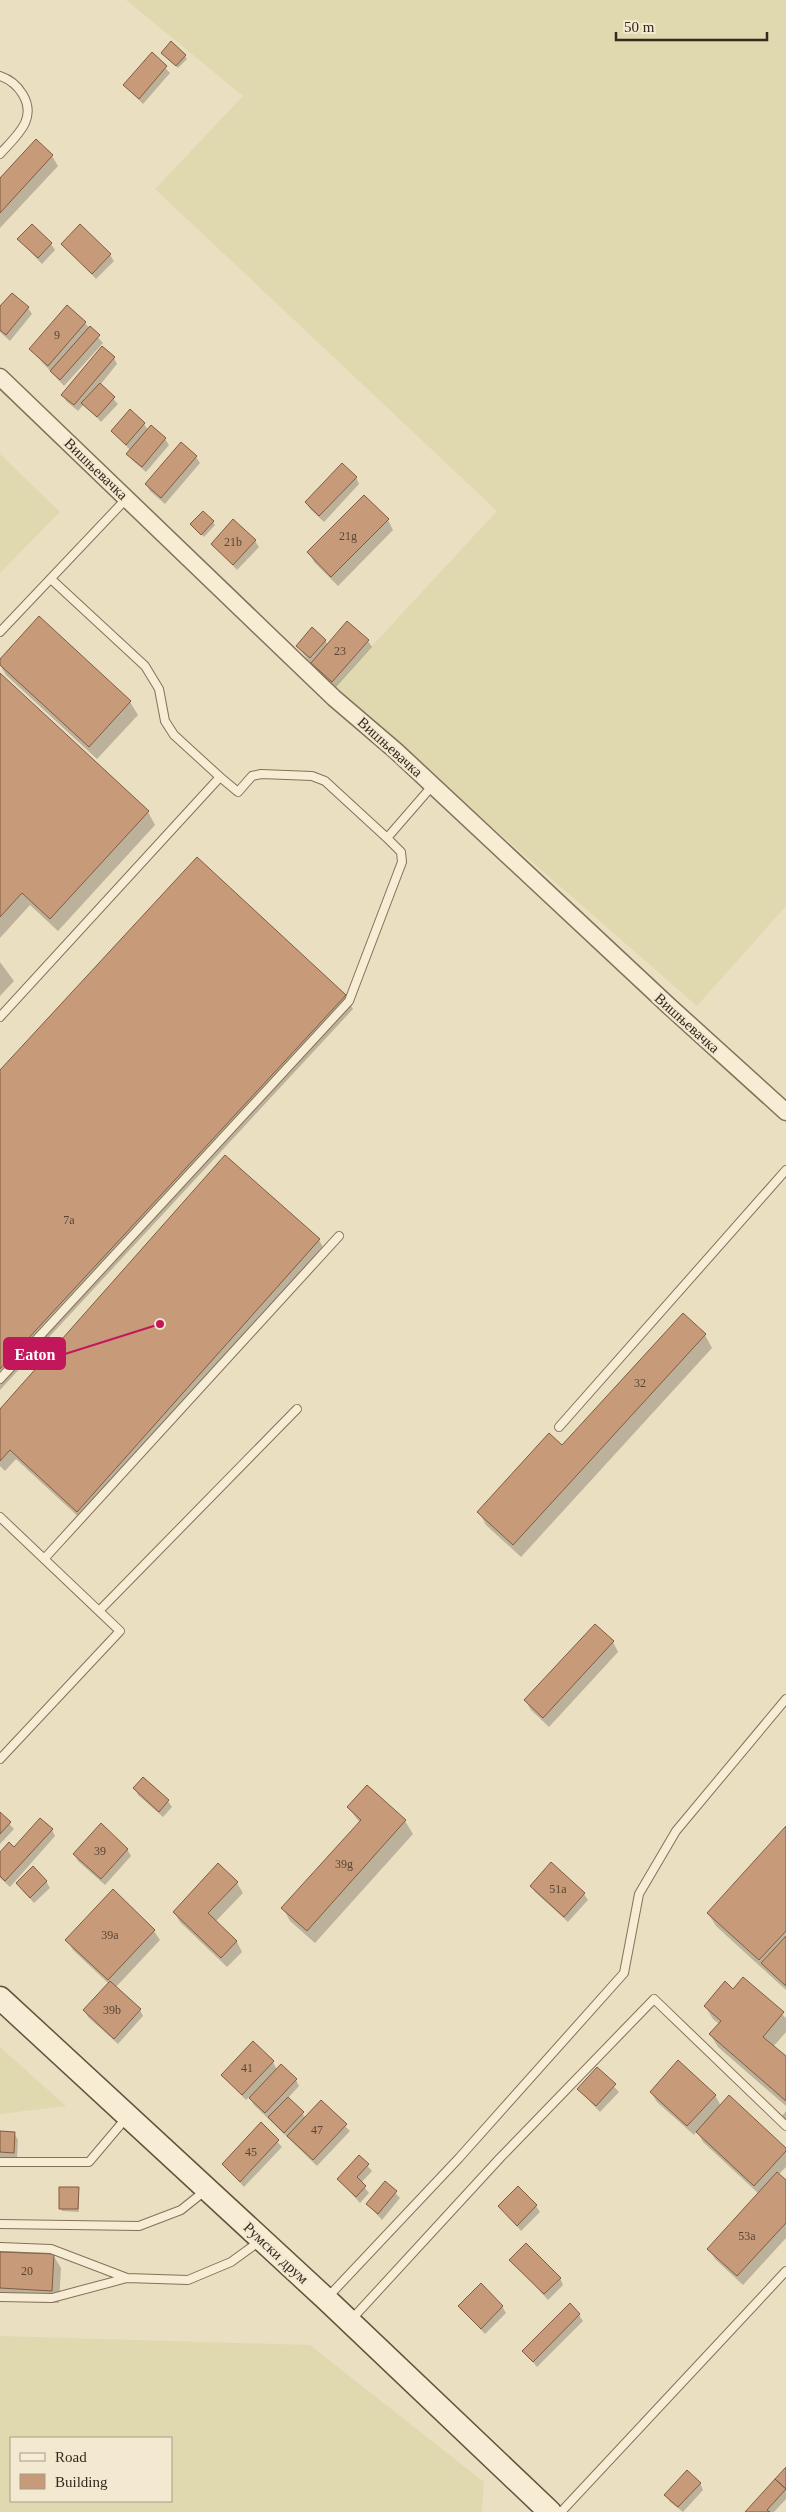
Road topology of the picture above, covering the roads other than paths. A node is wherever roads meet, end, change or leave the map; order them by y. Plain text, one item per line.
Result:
1 (0, 76) edge
2 (0, 154) edge
3 (0, 377) edge
4 (127, 498) junction
5 (51, 579) junction
6 (0, 632) edge
7 (220, 777) junction
8 (433, 785) junction
9 (387, 838) junction
10 (0, 1017) edge
11 (786, 1112) edge
12 (786, 1170) edge
13 (339, 1236) dead end
14 (0, 1379) edge
15 (297, 1409) dead end
16 (559, 1427) dead end
17 (0, 1518) edge
18 (44, 1559) junction
19 (99, 1611) junction
20 (786, 1699) edge
21 (0, 1759) edge
22 (0, 1998) edge
23 (127, 2117) junction
24 (786, 2126) edge
25 (0, 2162) edge
26 (207, 2189) junction
27 (0, 2224) edge
28 (262, 2240) junction
29 (0, 2247) edge
30 (786, 2270) edge
31 (127, 2278) junction
32 (0, 2297) edge
33 (326, 2299) junction
34 (350, 2322) junction
35 (550, 2512) edge
36 (561, 2512) edge

1 - 2 lane
3 - 4 street, Вишњевачка
4 - 5 lane
4 - 8 street, Вишњевачка
5 - 6 lane
5 - 7 lane
7 - 9 lane
7 - 10 lane
8 - 9 lane
8 - 11 street, Вишњевачка
9 - 14 lane
12 - 16 lane
13 - 18 lane
15 - 19 lane
17 - 18 lane
18 - 19 lane
19 - 21 lane
20 - 33 lane
22 - 23 main road, Румски друм
23 - 25 lane
23 - 26 main road, Румски друм
24 - 34 lane
26 - 27 lane
26 - 28 main road, Румски друм
28 - 31 lane
28 - 33 main road, Румски друм
29 - 31 lane
30 - 36 lane
31 - 32 lane
33 - 34 main road, Румски друм
34 - 35 main road, Румски друм

